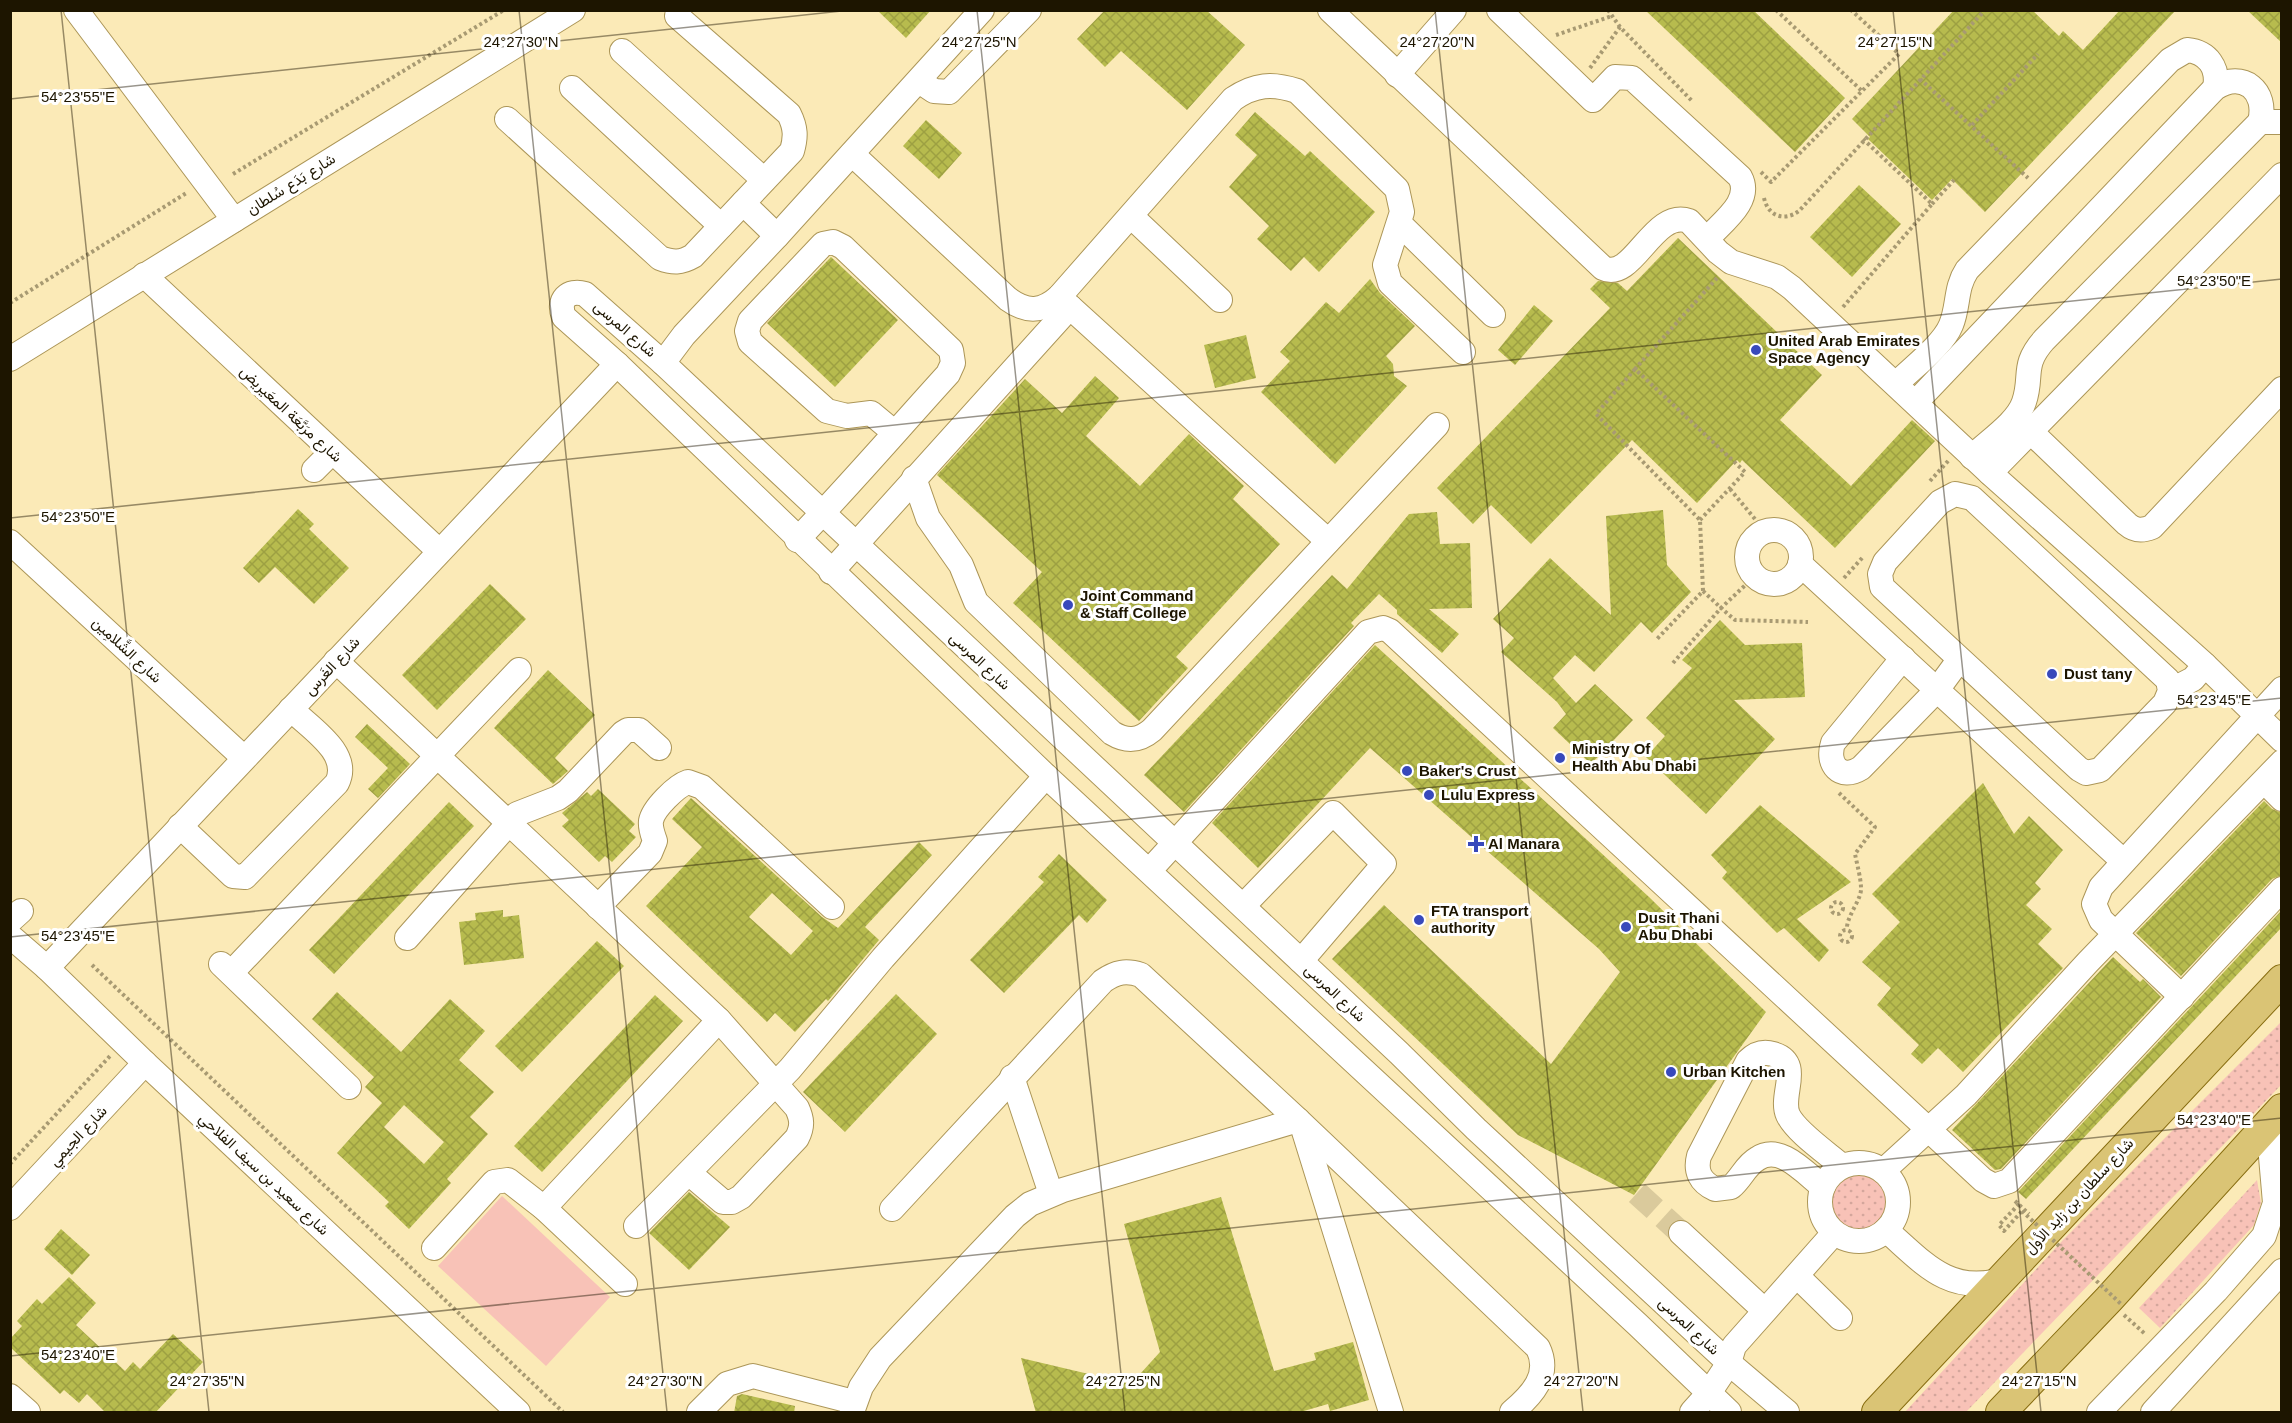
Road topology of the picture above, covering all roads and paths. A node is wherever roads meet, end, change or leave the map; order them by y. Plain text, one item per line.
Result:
1 (76, 10) edge
2 (504, 10) edge
3 (573, 10) edge
4 (982, 10) edge
5 (1029, 10) edge
6 (1330, 10) edge
7 (1454, 10) edge
8 (1499, 10) edge
9 (1608, 10) edge
10 (1851, 10) edge
11 (1985, 10) edge
12 (1780, 12) edge
13 (677, 16) dead end
14 (1612, 16) junction
15 (1620, 27) junction
16 (1533, 43) junction
17 (622, 51) dead end
18 (2038, 54) dead end
19 (1397, 75) junction
20 (1920, 79) junction
21 (919, 81) junction
22 (572, 88) dead end
23 (2215, 88) junction
24 (1863, 92) junction
25 (1585, 93) junction
26 (1699, 108) dead end
27 (507, 119) dead end
28 (2271, 122) edge
29 (1972, 125) junction
30 (1863, 139) junction
31 (852, 154) junction
32 (1755, 165) dead end
33 (233, 174) dead end
34 (2282, 175) edge
35 (764, 180) junction
36 (1954, 180) dead end
37 (1771, 182) junction
38 (1767, 186) dead end
39 (193, 189) dead end
40 (2043, 192) junction
41 (1764, 193) dead end
42 (742, 203) junction
43 (1932, 204) junction
44 (1132, 217) junction
45 (234, 220) junction
46 (1400, 224) junction
47 (721, 226) junction
48 (777, 236) junction
49 (1707, 239) junction
50 (1731, 262) junction
51 (144, 275) junction
52 (1220, 300) dead end
53 (1065, 302) junction
54 (10, 303) edge
55 (1493, 315) dead end
56 (1828, 323) junction
57 (1463, 352) dead end
58 (10, 359) edge
59 (663, 363) junction
60 (617, 364) junction
61 (1635, 369) junction
62 (1896, 384) junction
63 (2282, 389) edge
64 (1916, 402) junction
65 (1437, 425) dead end
66 (2031, 432) junction
67 (895, 433) junction
68 (332, 452) junction
69 (1972, 456) junction
70 (314, 471) dead end
71 (1990, 473) junction
72 (914, 478) junction
73 (1730, 489) junction
74 (822, 514) junction
75 (1700, 520) junction
76 (1765, 531) junction
77 (797, 540) junction
78 (1328, 541) junction
79 (10, 542) edge
80 (856, 546) junction
81 (439, 552) junction
82 (1800, 564) junction
83 (831, 572) junction
84 (1755, 576) junction
85 (1702, 591) junction
86 (1721, 608) junction
87 (1808, 622) dead end
88 (1656, 640) dead end
89 (1903, 658) junction
90 (1959, 660) junction
91 (336, 661) junction
92 (1673, 663) dead end
93 (2205, 665) junction
94 (519, 670) dead end
95 (2282, 689) edge
96 (1937, 690) junction
97 (2170, 691) junction
98 (974, 708) junction
99 (291, 709) junction
100 (2256, 717) junction
101 (2282, 740) edge
102 (1068, 743) junction
103 (659, 748) dead end
104 (437, 756) junction
105 (244, 758) junction
106 (2282, 762) edge
107 (1046, 776) junction
108 (2273, 790) edge
109 (1836, 791) dead end
110 (508, 823) junction
111 (180, 826) junction
112 (1175, 843) junction
113 (2123, 861) junction
114 (1150, 870) junction
115 (2282, 889) edge
116 (1243, 906) junction
117 (1855, 906) junction
118 (598, 907) junction
119 (832, 907) dead end
120 (1844, 908) dead end
121 (1846, 929) dead end
122 (2116, 934) junction
123 (10, 936) edge
124 (407, 938) dead end
125 (1301, 961) junction
126 (92, 965) dead end
127 (47, 968) junction
128 (2282, 980) edge
129 (2182, 997) junction
130 (718, 1020) junction
131 (113, 1053) dead end
132 (1399, 1053) junction
133 (145, 1063) junction
134 (1012, 1077) junction
135 (1372, 1078) junction
136 (777, 1083) junction
137 (349, 1087) dead end
138 (2278, 1112) edge
139 (1300, 1122) junction
140 (1476, 1129) junction
141 (1931, 1129) junction
142 (1453, 1152) junction
143 (10, 1164) edge
144 (1842, 1166) junction
145 (689, 1173) junction
146 (1888, 1178) junction
147 (2000, 1185) junction
148 (1822, 1187) junction
149 (1051, 1194) junction
150 (2019, 1204) junction
151 (544, 1208) junction
152 (10, 1209) edge
153 (892, 1209) dead end
154 (636, 1226) dead end
155 (1886, 1230) junction
156 (2047, 1231) junction
157 (1681, 1233) tunnel mouth
158 (1834, 1233) junction
159 (434, 1248) dead end
160 (2282, 1271) edge
161 (1797, 1276) junction
162 (2001, 1280) junction
163 (625, 1284) dead end
164 (2222, 1284) junction
165 (1661, 1299) junction
166 (2115, 1302) junction
167 (2248, 1307) junction
168 (1764, 1310) junction
169 (1840, 1318) dead end
170 (1637, 1323) junction
171 (2161, 1350) junction
172 (1729, 1363) junction
173 (1709, 1394) junction
174 (10, 1396) edge
175 (853, 1408) edge
176 (28, 1413) edge
177 (518, 1413) edge
178 (563, 1413) edge
179 (699, 1413) edge
180 (1391, 1413) edge
181 (1512, 1413) edge
182 (1692, 1413) edge
183 (1729, 1413) edge
184 (1787, 1413) edge
185 (1877, 1413) edge
186 (2001, 1413) edge
187 (2099, 1413) edge
188 (2153, 1413) edge

1 - 45 street
2 - 33 path
3 - 45 street, شارع بَدَع سُلطان
4 - 21 street
5 - 21 street
6 - 19 street
7 - 19 street
8 - 16 street
9 - 14 path
10 - 24 path
11 - 20 path
12 - 24 path
13 - 35 street
14 - 15 path
14 - 16 path
15 - 25 path
15 - 26 path
16 - 25 street
17 - 35 street
18 - 29 path
19 - 49 street
20 - 29 path
20 - 30 path
21 - 31 street
22 - 47 street
23 - 28 street
23 - 40 street
23 - 64 street
24 - 37 path
25 - 49 street
27 - 47 street
28 - 69 street
29 - 40 path
30 - 41 path
30 - 43 path
31 - 48 street
31 - 53 street
32 - 37 path
34 - 66 street
35 - 42 street
36 - 43 path
37 - 38 path
39 - 54 path
40 - 62 street
42 - 47 street
42 - 48 street
43 - 56 path
44 - 46 street
44 - 52 street
44 - 53 street
45 - 51 street, شارع بَدَع سُلطان
46 - 55 street
46 - 57 street
48 - 59 street
49 - 50 street
50 - 56 street
50 - 61 path
51 - 58 street, شارع بَدَع سُلطان
51 - 68 street, شارع مرَبَّعَة المعَيريض
53 - 72 street
53 - 78 street
56 - 62 street
59 - 60 street, شارع المرسى
59 - 74 street, شارع المرسى
60 - 77 street, شارع المرسى
60 - 81 street, شارع الغَرس
61 - 73 path
61 - 75 path
62 - 64 street
63 - 66 street
64 - 69 street
65 - 78 street
66 - 71 street
67 - 67 street
67 - 74 street
68 - 70 street
68 - 81 street, شارع مرَبَّعَة المعَيريض
69 - 71 street
71 - 93 street
72 - 78 street
72 - 80 street
73 - 75 path
73 - 76 path
74 - 77 street
74 - 80 street, شارع المرسى
75 - 85 path
76 - 82 street
76 - 84 street
77 - 83 street, شارع المرسى
79 - 105 street, شارع الشَّلامِين
80 - 83 street
80 - 102 street, شارع المرسى
81 - 91 street, شارع الغَرس
82 - 84 street
82 - 89 street
83 - 98 street, شارع المرسى
84 - 86 path
85 - 86 path
85 - 88 path
86 - 87 path
86 - 92 path
89 - 96 street
89 - 96 street
90 - 96 street
90 - 97 street
90 - 97 street
91 - 99 street, شارع الغَرس
91 - 104 street
93 - 97 street
93 - 100 street
94 - 104 street
95 - 100 street
96 - 113 street
98 - 102 street
98 - 107 street, شارع المرسى
99 - 105 street, شارع الغَرس
99 - 111 street
100 - 101 street
100 - 113 street
102 - 112 street, شارع المرسى
103 - 110 street
104 - 110 street
104 - 137 street
105 - 111 street, شارع الغَرس
106 - 108 street
107 - 114 street, شارع المرسى
107 - 136 street
108 - 122 street
109 - 117 path
110 - 118 street
110 - 124 street
111 - 127 street, شارع الغَرس
112 - 114 street
112 - 116 street, شارع المرسى
112 - 141 street
113 - 122 street
114 - 135 street, شارع المرسى
115 - 129 street
116 - 125 street, شارع المرسى
116 - 125 street
117 - 120 path
117 - 121 path
118 - 119 street
118 - 130 street
122 - 129 street
122 - 141 street
123 - 127 street, شارع سعيد بن سيف الفلاحي
125 - 132 street, شارع المرسى
126 - 178 path
127 - 133 street, شارع سعيد بن سيف الفلاحي
128 - 156 main road, شارع سلطان بن زايد الأول
129 - 147 street
130 - 136 street
130 - 151 street
131 - 143 path
132 - 135 street
132 - 140 street, شارع المرسى
133 - 152 street, شارع الجيمي
133 - 177 street, شارع سعيد بن سيف الفلاحي
134 - 139 street
134 - 149 street
134 - 153 street
135 - 142 street, شارع المرسى
136 - 145 street
136 - 145 street
138 - 164 street
138 - 166 main road
139 - 149 street
139 - 180 street
139 - 181 street
140 - 142 street
140 - 165 street, شارع المرسى
141 - 146 street
141 - 147 street
142 - 170 street, شارع المرسى
144 - 146 street
144 - 148 street
144 - 148 street
145 - 154 street
146 - 155 street
147 - 150 path
148 - 158 street
149 - 175 street
150 - 156 path
150 - 166 path, bridge
151 - 159 street
151 - 163 street
155 - 158 street
155 - 162 street
156 - 162 main road, شارع سلطان بن زايد الأول
157 - 168 street
158 - 161 street
160 - 167 street
161 - 168 street
161 - 169 street
162 - 185 main road, شارع سلطان بن زايد الأول
164 - 167 street
164 - 171 street
165 - 170 street
165 - 172 street, شارع المرسى
166 - 171 path
166 - 186 main road
167 - 188 street
168 - 172 street
170 - 173 street, شارع المرسى
171 - 187 street
172 - 173 street
172 - 184 street, شارع المرسى
173 - 182 street
173 - 183 street, شارع المرسى
174 - 176 street
175 - 179 street

